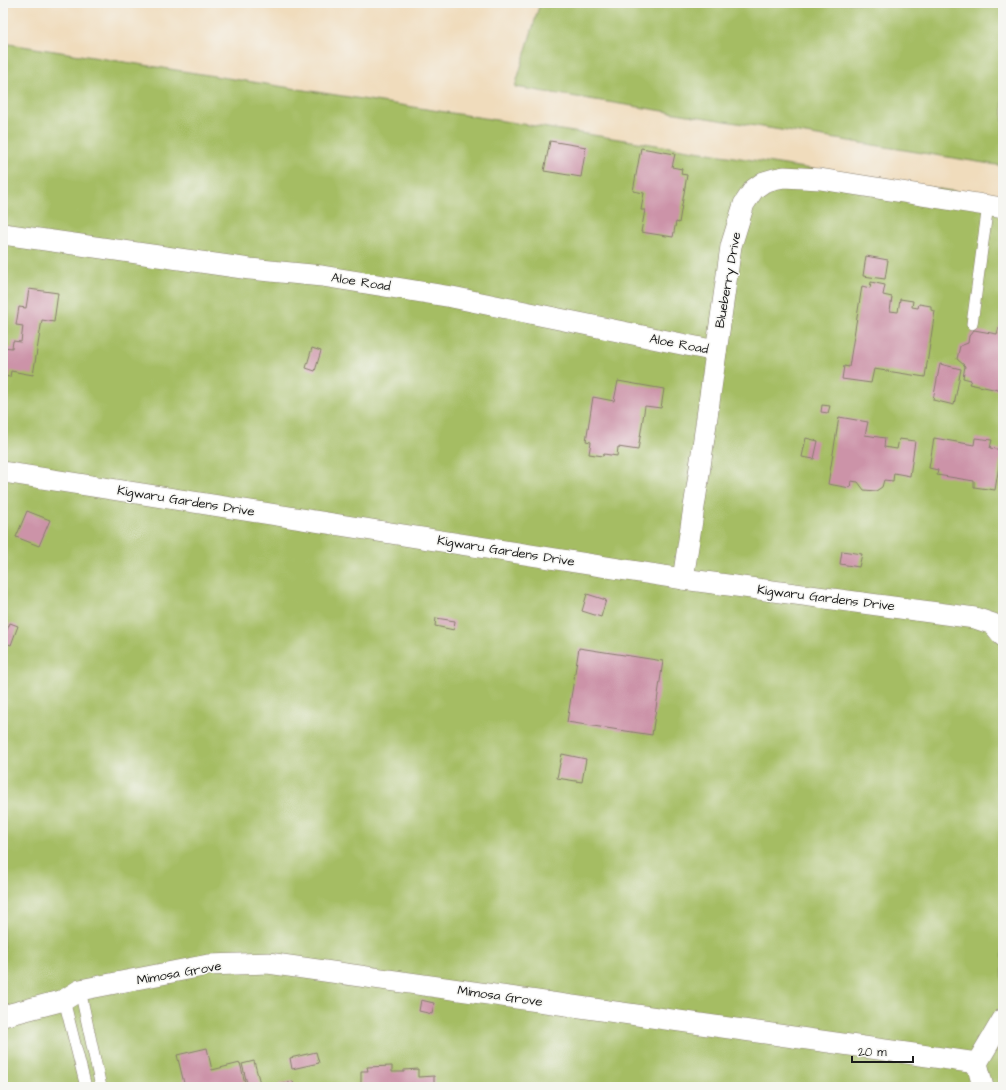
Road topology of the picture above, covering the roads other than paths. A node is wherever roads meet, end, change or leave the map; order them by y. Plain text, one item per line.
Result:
1 (995, 207) edge
2 (3, 234) edge
3 (972, 324) dead end
4 (716, 351) junction
5 (3, 472) edge
6 (683, 579) junction
7 (1003, 636) edge
8 (72, 995) junction
9 (3, 1016) edge
10 (1003, 1019) edge
11 (976, 1063) junction
12 (86, 1087) edge
13 (101, 1087) edge
14 (983, 1087) edge

1 - 3 lane
1 - 4 street, Blueberry Drive
2 - 4 street, Aloe Road
4 - 6 street, Blueberry Drive
5 - 6 street, Kigwaru Gardens Drive
6 - 7 street, Kigwaru Gardens Drive
8 - 9 street, Mimosa Grove
8 - 11 street, Mimosa Grove
8 - 12 lane
8 - 13 lane
10 - 11 street
11 - 14 street

